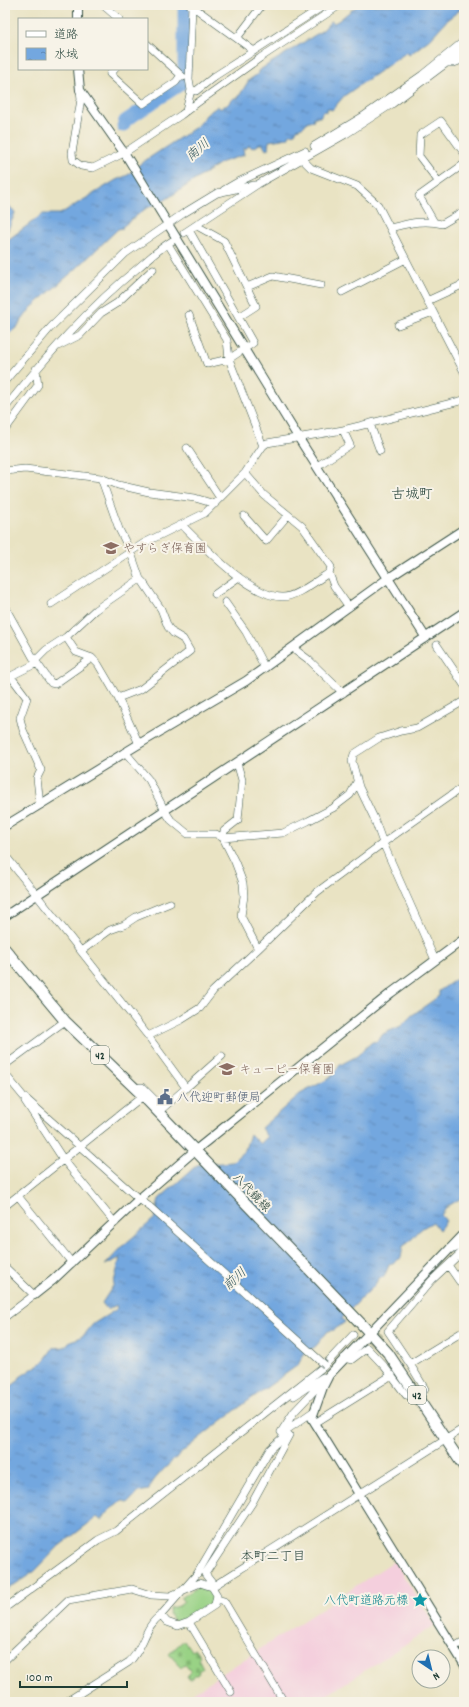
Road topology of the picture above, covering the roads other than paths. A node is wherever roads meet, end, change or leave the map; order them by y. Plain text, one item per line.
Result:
1 (78, 5) edge
2 (103, 5) edge
3 (192, 5) edge
4 (262, 5) edge
5 (325, 5) edge
6 (340, 5) edge
7 (78, 18) edge
8 (118, 18) edge
9 (237, 38) junction
10 (464, 41) edge
11 (148, 45) edge
12 (464, 50) edge
13 (254, 51) junction
14 (464, 60) edge
15 (448, 63) junction
16 (78, 70) edge
17 (114, 70) edge
18 (183, 76) junction
19 (80, 90) junction
20 (191, 90) junction
21 (186, 111) junction
22 (464, 152) edge
23 (125, 155) junction
24 (301, 158) junction
25 (464, 164) edge
26 (438, 181) junction
27 (258, 184) junction
28 (217, 193) junction
29 (464, 211) edge
30 (167, 222) junction
31 (434, 222) junction
32 (197, 226) junction
33 (390, 228) junction
34 (406, 259) junction
35 (153, 269) dead end
36 (464, 284) edge
37 (321, 285) dead end
38 (248, 288) junction
39 (342, 292) dead end
40 (427, 301) junction
41 (433, 312) junction
42 (189, 315) dead end
43 (239, 317) junction
44 (398, 325) dead end
45 (54, 348) junction
46 (244, 349) junction
47 (229, 359) junction
48 (36, 369) junction
49 (464, 372) edge
50 (5, 381) edge
51 (464, 400) edge
52 (5, 408) edge
53 (370, 424) junction
54 (5, 430) edge
55 (343, 430) junction
56 (298, 437) junction
57 (263, 446) junction
58 (187, 448) dead end
59 (380, 451) dead end
60 (317, 466) junction
61 (5, 471) edge
62 (245, 473) junction
63 (101, 478) junction
64 (220, 498) junction
65 (215, 504) junction
66 (288, 515) junction
67 (244, 516) dead end
68 (182, 525) junction
69 (464, 529) edge
70 (131, 553) junction
71 (329, 573) junction
72 (239, 577) junction
73 (140, 579) junction
74 (387, 579) junction
75 (215, 594) dead end
76 (225, 602) dead end
77 (51, 604) dead end
78 (5, 607) edge
79 (349, 607) junction
80 (464, 612) edge
81 (66, 637) junction
82 (426, 638) junction
83 (437, 645) dead end
84 (293, 648) junction
85 (92, 658) junction
86 (36, 662) junction
87 (265, 668) junction
88 (464, 685) edge
89 (343, 693) junction
90 (118, 698) junction
91 (464, 701) edge
92 (139, 744) junction
93 (125, 752) junction
94 (237, 763) junction
95 (358, 782) junction
96 (464, 786) edge
97 (40, 805) junction
98 (165, 811) junction
99 (5, 826) edge
100 (223, 838) junction
101 (383, 843) junction
102 (5, 855) edge
103 (36, 895) junction
104 (170, 903) dead end
105 (5, 916) edge
106 (464, 939) edge
107 (5, 949) edge
108 (258, 949) junction
109 (81, 951) junction
110 (435, 960) junction
111 (65, 1021) junction
112 (148, 1036) junction
113 (222, 1056) dead end
114 (5, 1065) edge
115 (5, 1074) edge
116 (134, 1088) junction
117 (186, 1088) junction
118 (23, 1096) junction
119 (143, 1096) junction
120 (80, 1146) junction
121 (198, 1154) junction
122 (63, 1159) junction
123 (18, 1196) junction
124 (139, 1199) junction
125 (5, 1206) edge
126 (114, 1223) junction
127 (464, 1234) edge
128 (464, 1243) edge
129 (450, 1248) junction
130 (464, 1250) edge
131 (72, 1263) junction
132 (448, 1265) junction
133 (5, 1267) edge
134 (464, 1288) edge
135 (34, 1295) junction
136 (5, 1317) edge
137 (367, 1330) junction
138 (464, 1331) edge
139 (353, 1335) dead end
140 (344, 1358) junction
141 (410, 1364) junction
142 (330, 1373) junction
143 (392, 1375) junction
144 (294, 1396) dead end
145 (420, 1400) junction
146 (314, 1417) junction
147 (464, 1428) edge
148 (446, 1439) junction
149 (274, 1445) junction
150 (464, 1466) edge
151 (359, 1493) junction
152 (212, 1587) junction
153 (184, 1591) junction
154 (217, 1599) junction
155 (5, 1608) edge
156 (161, 1615) junction
157 (189, 1622) junction
158 (464, 1641) edge
159 (454, 1647) junction
160 (5, 1660) edge
161 (464, 1664) edge
162 (232, 1692) dead end
163 (66, 1702) edge
164 (284, 1702) edge

1 - 7 street
2 - 8 street
3 - 9 street
3 - 18 street
4 - 9 street
5 - 13 street
6 - 21 street
9 - 13 street
10 - 28 street
11 - 18 street
12 - 15 street
13 - 20 street
14 - 15 street
15 - 24 street
16 - 19 street
17 - 18 street
18 - 20 street
19 - 23 street
19 - 23 street
20 - 21 street
21 - 23 street
22 - 26 street
23 - 30 street
24 - 27 street
24 - 33 street
25 - 26 street
26 - 31 street
27 - 28 street
27 - 32 street
28 - 30 street
29 - 31 street
30 - 46 street
30 - 50 street
31 - 33 street
32 - 38 street
32 - 43 street
33 - 34 street
34 - 39 street
34 - 40 street
35 - 45 street
36 - 40 street
37 - 38 street
38 - 43 street
40 - 41 street
41 - 44 street
41 - 49 street
42 - 47 street
43 - 46 street
45 - 47 street
45 - 48 street
46 - 47 street
46 - 56 street
47 - 57 street
48 - 52 street
48 - 54 street
51 - 53 street
53 - 55 street
53 - 59 street
55 - 56 street
55 - 60 street
56 - 57 street
56 - 60 street
57 - 62 street
58 - 64 street
60 - 74 street
61 - 63 street
62 - 64 street
62 - 66 street
63 - 65 street
63 - 70 street
64 - 65 street
65 - 68 street
66 - 67 street
66 - 71 street
68 - 70 street
68 - 72 street
69 - 74 street
70 - 73 street
70 - 77 street
71 - 72 street
71 - 79 street
72 - 75 street
73 - 81 street
73 - 90 street
74 - 79 street
74 - 82 street
76 - 87 street
78 - 86 street
79 - 84 street
80 - 82 street
81 - 85 street
81 - 86 street
82 - 89 street
83 - 88 street
84 - 87 street
84 - 89 street
85 - 86 street
85 - 90 street
86 - 97 street
87 - 92 street
89 - 94 street
90 - 92 street
91 - 95 street
92 - 93 street
93 - 97 street
93 - 98 street
94 - 98 street
94 - 100 street
95 - 100 street
95 - 101 street
96 - 101 street
97 - 99 street
98 - 100 street
98 - 103 street
100 - 108 street
101 - 108 street
101 - 110 street
102 - 103 street
103 - 105 street
103 - 109 street
104 - 109 street
106 - 110 street
107 - 111 main road, 八代鏡線 / 42
108 - 112 street
109 - 112 street
110 - 121 street
111 - 114 street
111 - 116 main road, 八代鏡線 / 42
112 - 117 street
113 - 117 street
115 - 118 street
116 - 117 street
116 - 119 main road, 八代鏡線 / 42
118 - 120 street
118 - 122 street
119 - 120 street
119 - 121 main road, 八代鏡線 / 42
120 - 122 street
120 - 124 street
121 - 124 street
121 - 137 main road, 八代鏡線 / 42
122 - 123 street
122 - 126 street
123 - 125 street
123 - 131 street
124 - 126 street
124 - 142 street, bridge
126 - 131 street
127 - 129 street
128 - 129 street
129 - 137 street
130 - 132 street
131 - 135 street
132 - 134 street
132 - 141 street
133 - 135 street
135 - 136 street
137 - 140 street
137 - 145 main road, 八代鏡線 / 42
138 - 141 street
139 - 155 street
140 - 142 street
140 - 143 street
141 - 145 street
142 - 144 street
142 - 146 street
142 - 149 street
143 - 145 street
143 - 146 street
145 - 148 main road, 八代鏡線 / 42
146 - 149 street
146 - 151 street
146 - 152 street
147 - 148 street
148 - 150 main road, 八代鏡線 / 42
148 - 151 street
149 - 153 street
151 - 152 street
151 - 159 street
152 - 153 street
152 - 154 street
153 - 156 street
153 - 160 street
154 - 157 street
154 - 164 street
156 - 157 street
156 - 163 street
157 - 162 street
158 - 159 street
159 - 161 street

